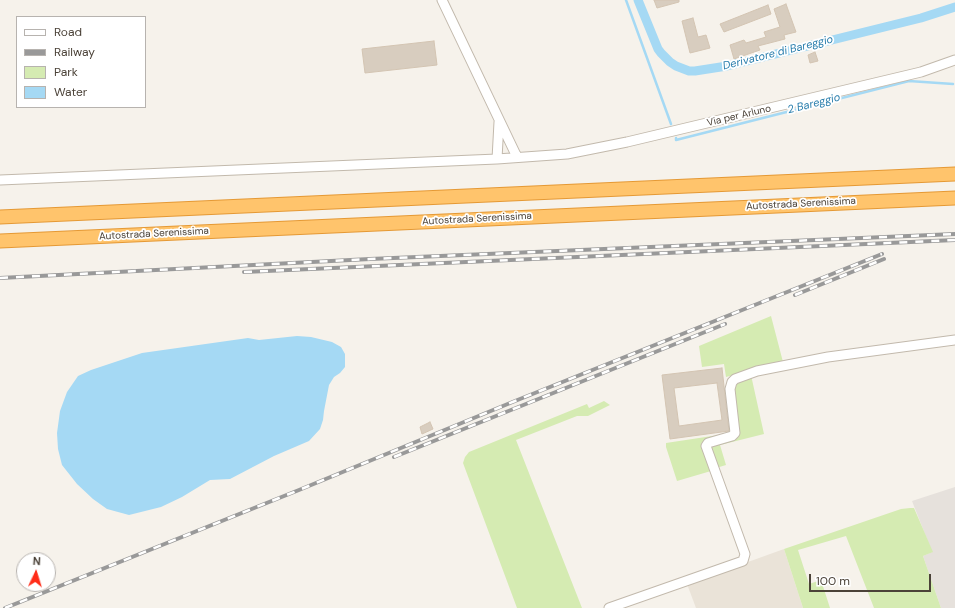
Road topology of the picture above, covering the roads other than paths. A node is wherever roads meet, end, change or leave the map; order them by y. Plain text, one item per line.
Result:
1 (442, 0) edge
2 (955, 60) edge
3 (500, 121) junction
4 (518, 157) junction
5 (497, 159) junction
6 (955, 174) edge
7 (0, 180) edge
8 (955, 198) edge
9 (0, 217) edge
10 (0, 241) edge
11 (955, 340) edge
12 (609, 608) edge

1 - 3 street
2 - 4 street, Via per Arluno
3 - 4 street
3 - 5 street
4 - 5 street, Via per Arluno
5 - 7 street, Via per Arluno
6 - 9 highway
8 - 10 highway, Autostrada Serenissima
11 - 12 street

